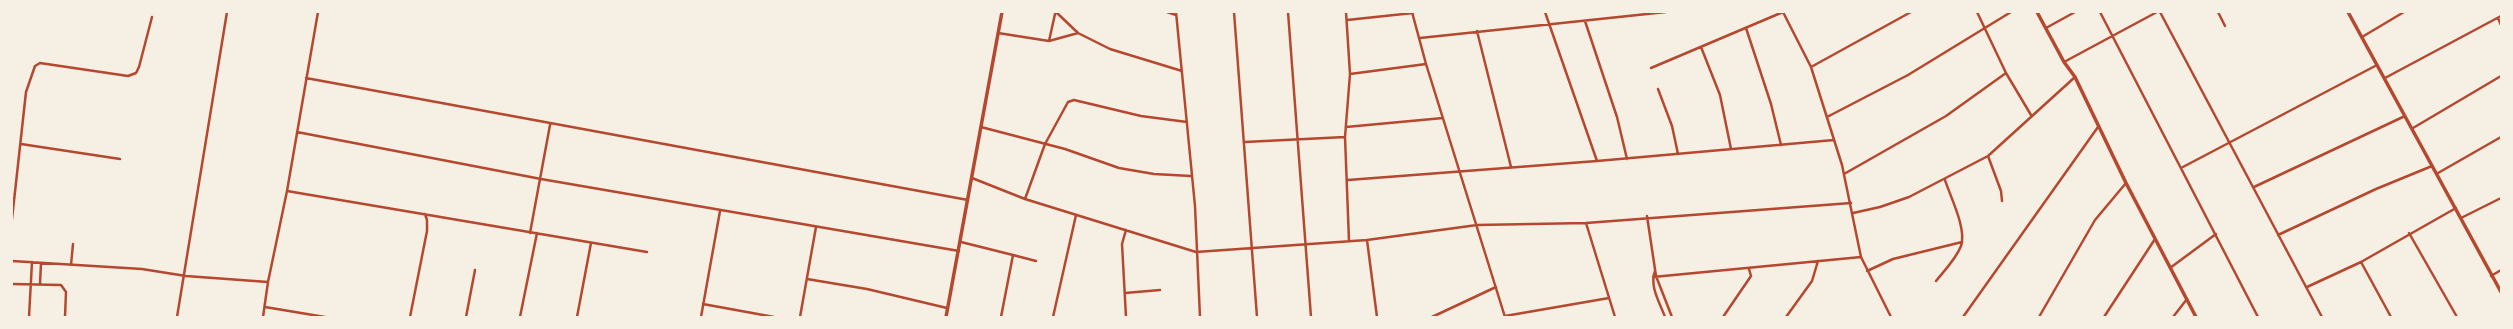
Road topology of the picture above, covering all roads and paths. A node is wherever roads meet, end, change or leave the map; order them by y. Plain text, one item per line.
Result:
1 (227, 12) edge
2 (318, 12) edge
3 (1002, 12) edge
4 (1167, 12) edge
5 (1234, 12) edge
6 (1288, 12) edge
7 (1346, 12) edge
8 (1545, 12) edge
9 (1666, 12) edge
10 (1783, 12) edge
11 (1911, 12) edge
12 (1977, 12) edge
13 (2011, 12) edge
14 (2037, 12) edge
15 (2075, 12) edge
16 (2100, 12) edge
17 (2159, 12) edge
18 (2218, 12) edge
19 (2348, 12) edge
20 (2404, 12) edge
21 (1056, 13) edge
22 (1413, 13) edge
23 (1176, 14) edge
24 (2501, 16) edge
25 (152, 17) dead end
26 (2498, 18) junction
27 (1347, 20) junction
28 (1585, 21) junction
29 (1549, 24) junction
30 (2501, 25) edge
31 (2225, 26) dead end
32 (1746, 28) junction
33 (2046, 28) junction
34 (1985, 29) junction
35 (1477, 31) junction
36 (998, 33) junction
37 (1078, 33) junction
38 (2113, 36) junction
39 (2362, 37) junction
40 (1420, 38) junction
41 (1049, 41) junction
42 (1701, 47) junction
43 (2064, 62) junction
44 (1426, 64) junction
45 (2377, 65) junction
46 (1812, 67) junction
47 (1651, 68) dead end
48 (1182, 71) junction
49 (2006, 72) junction
50 (1350, 74) junction
51 (2501, 76) edge
52 (2075, 77) junction
53 (306, 78) junction
54 (2385, 78) junction
55 (1658, 89) dead end
56 (2031, 115) junction
57 (2406, 116) junction
58 (1827, 117) junction
59 (1443, 118) junction
60 (1187, 122) junction
61 (550, 125) junction
62 (981, 127) junction
63 (1346, 127) junction
64 (2098, 127) junction
65 (2413, 128) junction
66 (297, 132) junction
67 (1345, 137) junction
68 (2501, 137) edge
69 (1299, 139) junction
70 (1834, 140) junction
71 (2230, 140) junction
72 (1244, 142) junction
73 (21, 144) junction
74 (1045, 144) junction
75 (1780, 145) junction
76 (1731, 149) junction
77 (1678, 154) junction
78 (1988, 156) junction
79 (120, 159) dead end
80 (1627, 159) junction
81 (1597, 161) junction
82 (2433, 166) junction
83 (1511, 167) junction
84 (2181, 168) junction
85 (1461, 172) junction
86 (2438, 173) junction
87 (1844, 174) junction
88 (1191, 176) junction
89 (972, 178) junction
90 (541, 179) junction
91 (1348, 180) junction
92 (1945, 180) junction
93 (2126, 183) junction
94 (2254, 186) junction
95 (14, 191) edge
96 (287, 191) junction
97 (2501, 198) edge
98 (1025, 199) junction
99 (968, 200) junction
100 (2002, 201) dead end
101 (1851, 203) junction
102 (2457, 208) junction
103 (720, 211) junction
104 (1853, 213) junction
105 (424, 214) junction
106 (429, 214) junction
107 (1076, 215) junction
108 (1647, 216) junction
109 (2461, 218) junction
110 (12, 219) edge
111 (427, 220) junction
112 (1586, 222) junction
113 (1477, 225) junction
114 (816, 227) junction
115 (1126, 230) junction
116 (530, 233) junction
117 (2409, 233) junction
118 (537, 234) junction
119 (2216, 234) junction
120 (2278, 235) junction
121 (2155, 239) junction
122 (1367, 240) junction
123 (961, 242) junction
124 (1349, 242) junction
125 (1962, 242) junction
126 (591, 243) junction
127 (73, 244) dead end
128 (1306, 246) junction
129 (1253, 248) junction
130 (959, 251) junction
131 (647, 252) dead end
132 (1196, 252) junction
133 (1013, 255) junction
134 (1861, 257) junction
135 (12, 261) edge
136 (1036, 261) dead end
137 (1818, 261) junction
138 (32, 262) junction
139 (2361, 262) junction
140 (41, 263) junction
141 (71, 264) junction
142 (2170, 268) junction
143 (1749, 269) junction
144 (475, 270) dead end
145 (2501, 270) edge
146 (1655, 271) junction
147 (1867, 272) junction
148 (186, 276) junction
149 (1656, 276) junction
150 (2491, 276) junction
151 (1653, 277) junction
152 (807, 280) junction
153 (1936, 281) dead end
154 (268, 282) junction
155 (12, 284) edge
156 (31, 284) junction
157 (40, 284) junction
158 (1496, 287) junction
159 (2307, 287) junction
160 (1160, 290) dead end
161 (2501, 292) edge
162 (1124, 293) junction
163 (1610, 298) junction
164 (2186, 299) junction
165 (703, 304) junction
166 (265, 307) junction
167 (947, 308) junction
168 (1505, 316) edge
169 (29, 317) edge
170 (65, 317) edge
171 (177, 317) edge
172 (263, 317) edge
173 (321, 317) edge
174 (325, 317) edge
175 (410, 317) edge
176 (466, 317) edge
177 (520, 317) edge
178 (577, 317) edge
179 (701, 317) edge
180 (774, 317) edge
181 (800, 317) edge
182 (946, 317) edge
183 (1001, 317) edge
184 (1053, 317) edge
185 (1126, 317) edge
186 (1200, 317) edge
187 (1257, 317) edge
188 (1311, 317) edge
189 (1377, 317) edge
190 (1432, 317) edge
191 (1615, 317) edge
192 (1665, 317) edge
193 (1672, 317) edge
194 (1723, 317) edge
195 (1786, 317) edge
196 (1891, 317) edge
197 (1963, 317) edge
198 (2039, 317) edge
199 (2104, 317) edge
200 (2172, 317) edge
201 (2196, 317) edge
202 (2258, 317) edge
203 (2322, 317) edge
204 (2391, 317) edge
205 (2457, 317) edge

1 - 148 street
2 - 53 street
3 - 36 street
4 - 23 street
5 - 72 street
6 - 69 street
7 - 27 street
8 - 29 street
9 - 28 street
10 - 32 street
10 - 46 street
11 - 46 street
12 - 34 street
13 - 34 street
14 - 33 street
15 - 33 street
16 - 38 street
17 - 38 street
17 - 71 street
18 - 31 street
19 - 39 street
20 - 39 street
21 - 37 street
21 - 41 street
22 - 27 street
22 - 40 street
23 - 48 street
24 - 26 street
25 - 73 street
26 - 30 street
26 - 54 street
27 - 50 street
28 - 29 street
28 - 80 street
29 - 35 street
29 - 81 street
32 - 42 street
32 - 75 street
33 - 43 street
34 - 49 street
34 - 58 street
35 - 40 street
35 - 83 street
36 - 41 street
36 - 62 street
37 - 41 street
37 - 48 street
38 - 43 street
38 - 84 street
39 - 45 street
40 - 44 street
42 - 47 street
42 - 76 street
43 - 52 street
44 - 50 street
44 - 59 street
45 - 54 street
45 - 71 street
46 - 58 street
48 - 60 street
49 - 56 street
49 - 87 street
50 - 63 street
51 - 65 street
52 - 56 street
52 - 64 street
53 - 61 street
53 - 66 street
54 - 57 street
55 - 77 street
56 - 78 street
57 - 65 street
57 - 94 street
58 - 70 street
59 - 63 street
59 - 85 street
60 - 74 street
60 - 88 street
61 - 90 street
61 - 99 street
62 - 74 street
62 - 89 street
63 - 67 street
64 - 93 street
64 - 197 street
65 - 82 street
66 - 90 street
66 - 96 street
67 - 69 street
67 - 91 street
68 - 86 street
69 - 72 street
69 - 128 street
70 - 75 street
70 - 87 street
71 - 84 street
71 - 94 street
72 - 129 street
73 - 79 street
73 - 95 street
74 - 88 street
74 - 98 street
75 - 76 street
76 - 77 street
77 - 80 street
78 - 92 street
78 - 100 street
80 - 81 street
81 - 83 street
82 - 86 street
82 - 120 street
83 - 85 street
84 - 119 street
85 - 91 street
85 - 113 street
86 - 102 street
87 - 101 street
88 - 132 street
89 - 98 street
89 - 99 street
90 - 103 street
90 - 116 street
91 - 124 street
92 - 104 street
92 - 125 street
93 - 121 street
93 - 198 street
94 - 120 street
95 - 110 street
96 - 105 street
96 - 154 street
97 - 109 street
98 - 107 street
99 - 123 street
101 - 104 street
101 - 108 street
102 - 109 street
102 - 117 street
103 - 114 street
103 - 165 street
104 - 134 street
105 - 106 street
105 - 111 street
106 - 111 street
106 - 116 street
107 - 115 street
107 - 184 street
108 - 112 street
108 - 146 street
109 - 150 street
111 - 175 street
112 - 113 street
112 - 163 street
113 - 122 street
113 - 158 street
114 - 130 street
114 - 152 street
115 - 132 street
115 - 162 street
116 - 118 street
117 - 139 street
117 - 205 street
118 - 126 street
118 - 177 street
119 - 142 street
119 - 202 street
120 - 159 street
121 - 142 street
121 - 199 street
122 - 124 street
122 - 189 street
123 - 130 street
123 - 133 street
124 - 128 street
125 - 147 street
125 - 153 street
126 - 131 street
126 - 178 street
127 - 141 street
128 - 129 street
128 - 188 street
129 - 132 street
129 - 187 street
130 - 167 street
132 - 186 street
133 - 136 street
133 - 183 street
134 - 137 street
134 - 147 street
135 - 138 street
137 - 143 street
137 - 195 street
138 - 140 street
138 - 156 street
139 - 159 street
139 - 204 street
140 - 141 street
140 - 157 street
141 - 148 street
142 - 164 street
143 - 149 street
143 - 194 street
144 - 176 street
145 - 150 street
146 - 149 street
146 - 151 street
147 - 196 street
148 - 154 street
148 - 171 street
149 - 151 street
149 - 193 street
150 - 161 street
151 - 192 street
152 - 167 street
152 - 181 street
154 - 166 street
155 - 156 street
156 - 157 street
156 - 169 street
157 - 170 street
158 - 168 street
158 - 190 street
159 - 203 street
160 - 162 street
162 - 185 street
163 - 168 street
163 - 191 street
164 - 200 street
164 - 201 street
165 - 179 street
165 - 180 street
166 - 172 street
166 - 173 street
167 - 182 street
173 - 174 street

